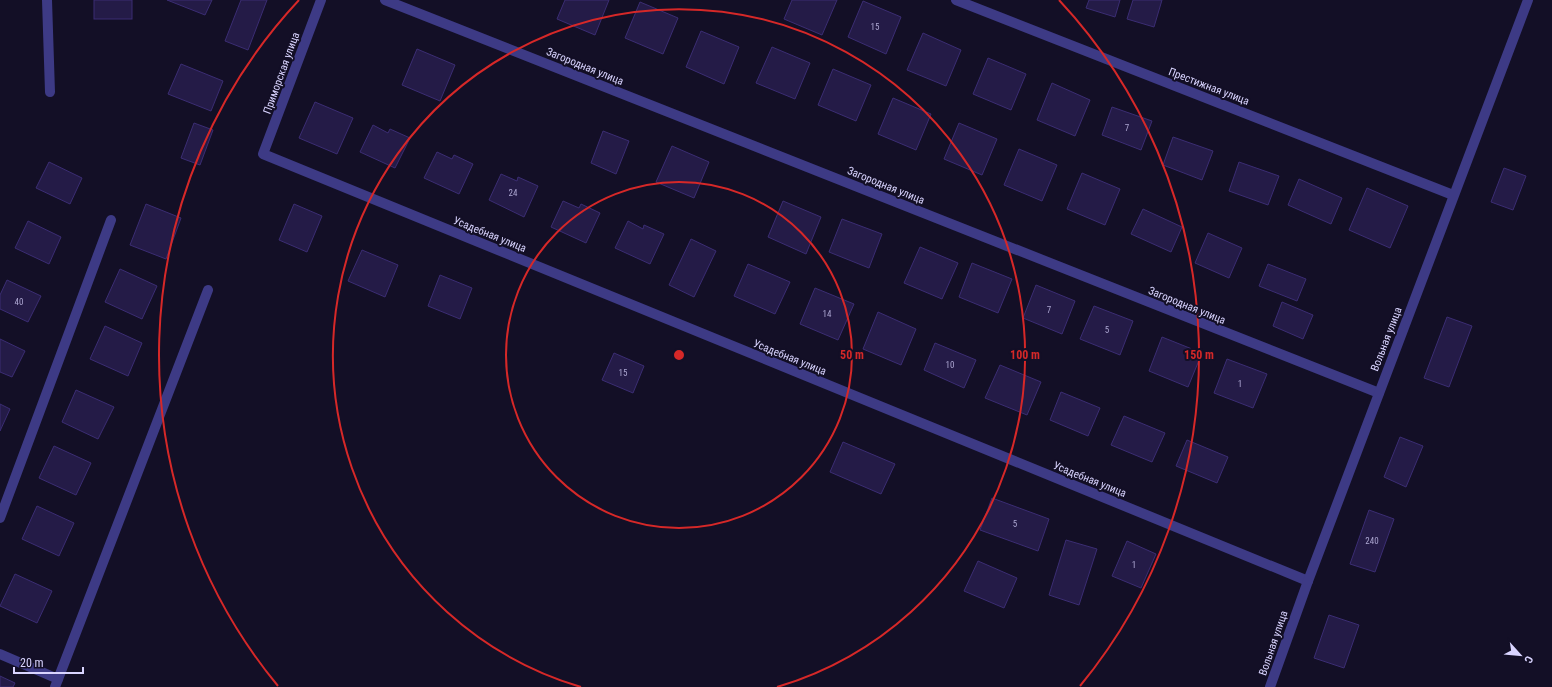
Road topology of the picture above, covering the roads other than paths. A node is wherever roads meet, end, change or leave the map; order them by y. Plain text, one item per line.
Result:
1 (47, 0) edge
2 (321, 0) edge
3 (385, 0) edge
4 (956, 0) edge
5 (1528, 0) edge
6 (50, 92) dead end
7 (263, 154) joint
8 (1453, 195) junction
9 (111, 220) dead end
10 (208, 290) dead end
11 (1378, 393) junction
12 (0, 518) edge
13 (1308, 581) junction
14 (0, 654) edge
15 (57, 683) edge
16 (1270, 687) edge

1 - 6 street
2 - 7 street, Приморская улица
3 - 11 street, Загородная улица
4 - 8 street, Престижная улица
5 - 8 street, Вольная улица
7 - 13 street, Усадебная улица
8 - 11 street, Вольная улица
9 - 12 street
10 - 15 street
11 - 13 street, Вольная улица
13 - 16 street, Вольная улица
14 - 15 street

